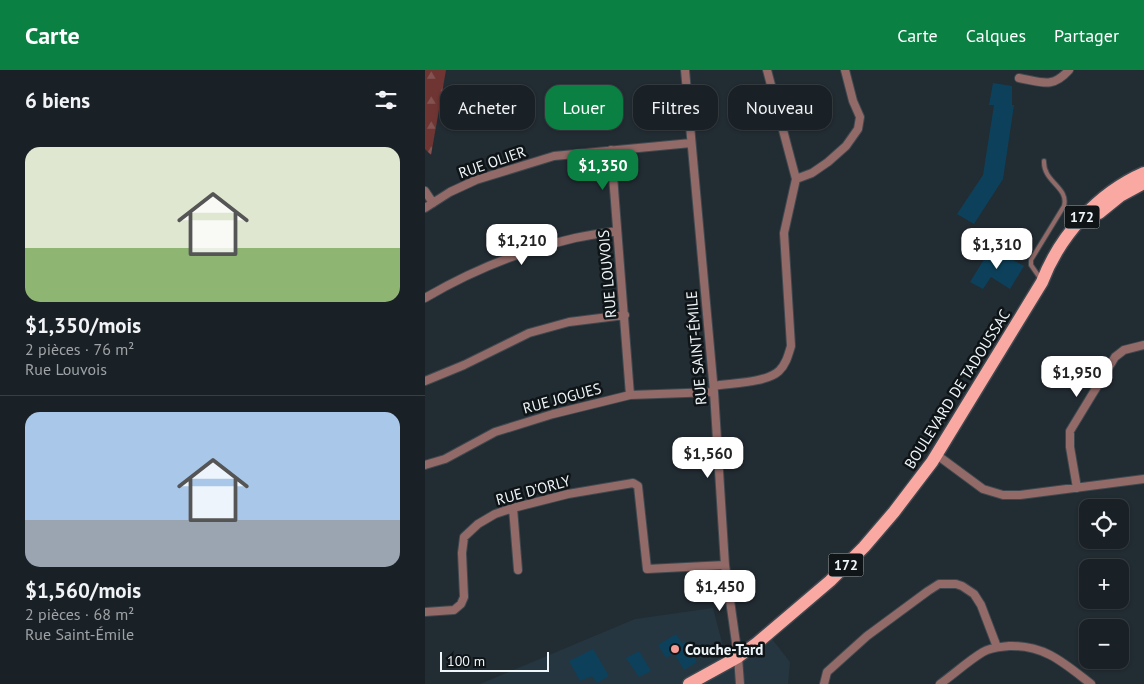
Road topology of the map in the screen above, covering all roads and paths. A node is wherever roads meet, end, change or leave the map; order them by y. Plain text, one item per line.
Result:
1 (685, 70) edge
2 (767, 70) edge
3 (845, 70) edge
4 (1069, 70) edge
5 (1019, 78) dead end
6 (691, 143) junction
7 (611, 150) junction
8 (1044, 161) dead end
9 (1144, 173) edge
10 (796, 178) junction
11 (1144, 183) edge
12 (425, 191) edge
13 (433, 203) junction
14 (425, 208) edge
15 (617, 231) junction
16 (1042, 282) junction
17 (425, 298) edge
18 (625, 315) junction
19 (1144, 345) edge
20 (425, 381) edge
21 (714, 389) junction
22 (631, 395) junction
23 (937, 455) junction
24 (425, 465) edge
25 (1144, 479) edge
26 (1077, 488) junction
27 (513, 508) junction
28 (725, 565) junction
29 (518, 570) dead end
30 (425, 612) edge
31 (997, 647) junction
32 (738, 657) junction
33 (689, 684) edge
34 (740, 684) edge
35 (824, 684) edge
36 (939, 684) edge
37 (1091, 684) edge

1 - 6 street, RUE SAINT-ÉMILE
2 - 10 street
3 - 10 street
4 - 5 street
6 - 7 street, RUE OLIER
6 - 21 street, RUE SAINT-ÉMILE
7 - 13 street, RUE OLIER
7 - 15 street, RUE LOUVOIS
8 - 16 lane
9 - 16 main road, BOULEVARD DE TADOUSSAC / 172
10 - 21 street, RUE JOGUES
11 - 16 main road, BOULEVARD DE TADOUSSAC / 172
12 - 13 street
13 - 14 street, RUE OLIER
15 - 17 street
15 - 18 street, RUE LOUVOIS
16 - 23 main road, BOULEVARD DE TADOUSSAC / 172
18 - 20 street
18 - 22 street, RUE LOUVOIS
19 - 26 street
21 - 22 street, RUE JOGUES
21 - 28 street, RUE SAINT-ÉMILE
22 - 24 street, RUE JOGUES
23 - 26 street
23 - 32 main road, BOULEVARD DE TADOUSSAC / 172
25 - 26 street
27 - 28 street, RUE D'ORLY
27 - 29 street
27 - 30 street, RUE D'ORLY
28 - 32 street, RUE SAINT-ÉMILE
31 - 35 street
31 - 36 street
31 - 37 street
32 - 33 main road, BOULEVARD DE TADOUSSAC / 172
32 - 34 street, RUE SAINT-ÉMILE

